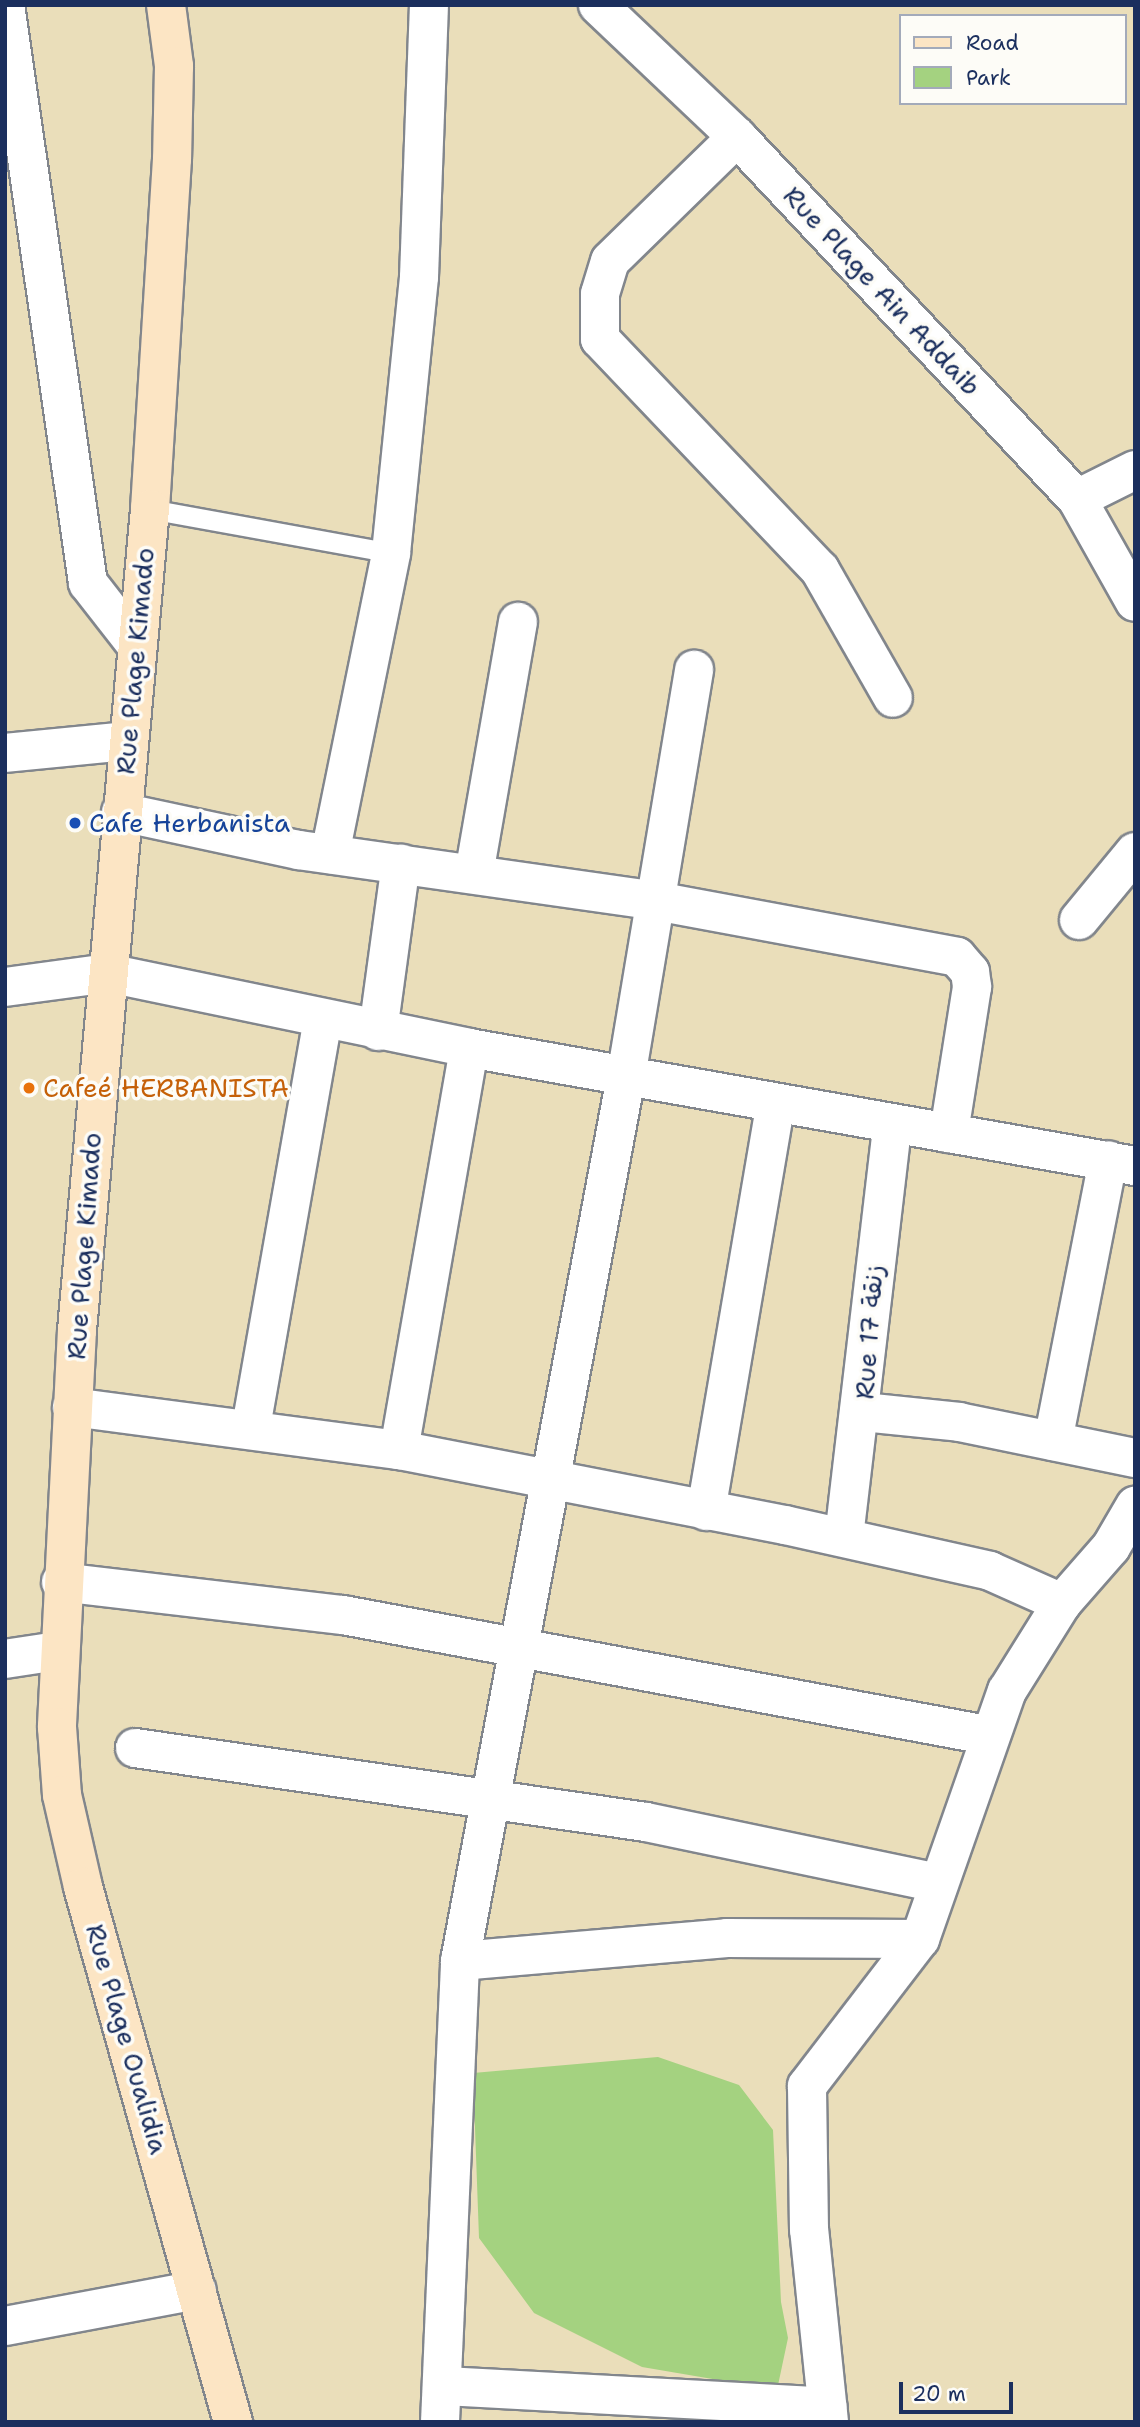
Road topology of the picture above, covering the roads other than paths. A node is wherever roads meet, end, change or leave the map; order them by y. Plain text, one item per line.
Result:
1 (5, 5) edge
2 (166, 5) edge
3 (429, 5) edge
4 (598, 5) edge
5 (737, 137) junction
6 (1135, 470) edge
7 (1077, 499) junction
8 (150, 509) junction
9 (391, 553) junction
10 (1135, 603) edge
11 (518, 622) dead end
12 (135, 642) junction
13 (694, 670) dead end
14 (893, 698) dead end
15 (127, 741) junction
16 (5, 753) edge
17 (121, 812) junction
18 (1135, 852) edge
19 (330, 854) junction
20 (401, 864) junction
21 (474, 874) junction
22 (656, 901) junction
23 (1079, 920) dead end
24 (108, 973) junction
25 (5, 986) edge
26 (323, 1020) junction
27 (378, 1031) junction
28 (469, 1048) junction
29 (626, 1077) junction
30 (776, 1103) junction
31 (892, 1128) junction
32 (948, 1133) junction
33 (1121, 1163) edge
34 (72, 1407) junction
35 (863, 1412) junction
36 (251, 1427) junction
37 (1053, 1441) junction
38 (399, 1450) junction
39 (1135, 1458) edge
40 (550, 1479) junction
41 (1135, 1506) edge
42 (706, 1511) junction
43 (845, 1537) junction
44 (61, 1582) junction
45 (1062, 1603) junction
46 (519, 1645) junction
47 (58, 1651) junction
48 (5, 1659) edge
49 (987, 1735) junction
50 (135, 1748) dead end
51 (488, 1798) junction
52 (937, 1884) junction
53 (920, 1939) junction
54 (460, 1961) junction
55 (197, 2290) junction
56 (5, 2326) edge
57 (442, 2404) edge
58 (828, 2414) edge
59 (233, 2422) edge

1 - 12 street
2 - 8 street, Rue Plage Kimado
3 - 9 street
4 - 5 street, Rue Plage Ain Addaib
5 - 7 street, Rue Plage Ain Addaib
5 - 14 street
6 - 7 street
7 - 10 street, Rue Plage Ain Addaib
8 - 9 lane
8 - 12 street, Rue Plage Kimado
9 - 19 street
11 - 21 street
12 - 15 street, Rue Plage Kimado
13 - 22 street
15 - 16 street
15 - 17 street, Rue Plage Kimado
17 - 19 street
17 - 24 street, Rue Plage Kimado
18 - 23 street
19 - 20 street
20 - 21 street
20 - 27 street
21 - 22 street
22 - 29 street
22 - 32 street
24 - 25 street
24 - 26 street
24 - 34 street, Rue Plage Kimado
26 - 27 street
26 - 36 street
27 - 28 street
28 - 29 street
28 - 38 street
29 - 30 street
29 - 40 street
30 - 31 street
30 - 42 street
31 - 32 street
31 - 35 street, Rue 17 زنقة
32 - 33 street
33 - 37 street
34 - 36 street
34 - 44 street, Rue Plage Kimado
35 - 37 street
35 - 43 street, Rue 17 زنقة
36 - 38 street
37 - 39 street
38 - 40 street
40 - 42 street
40 - 46 street
41 - 45 street
42 - 43 street
43 - 45 street
44 - 46 street
44 - 47 street, Rue Plage Kimado
45 - 49 street
46 - 49 street
46 - 51 street
47 - 48 street
47 - 55 street, Rue Plage Oualidia
49 - 52 street
50 - 51 street
51 - 52 street
51 - 54 street
52 - 53 street
53 - 54 street
53 - 58 street
54 - 57 street
55 - 56 street
55 - 59 street, Rue Plage Oualidia
57 - 58 street

